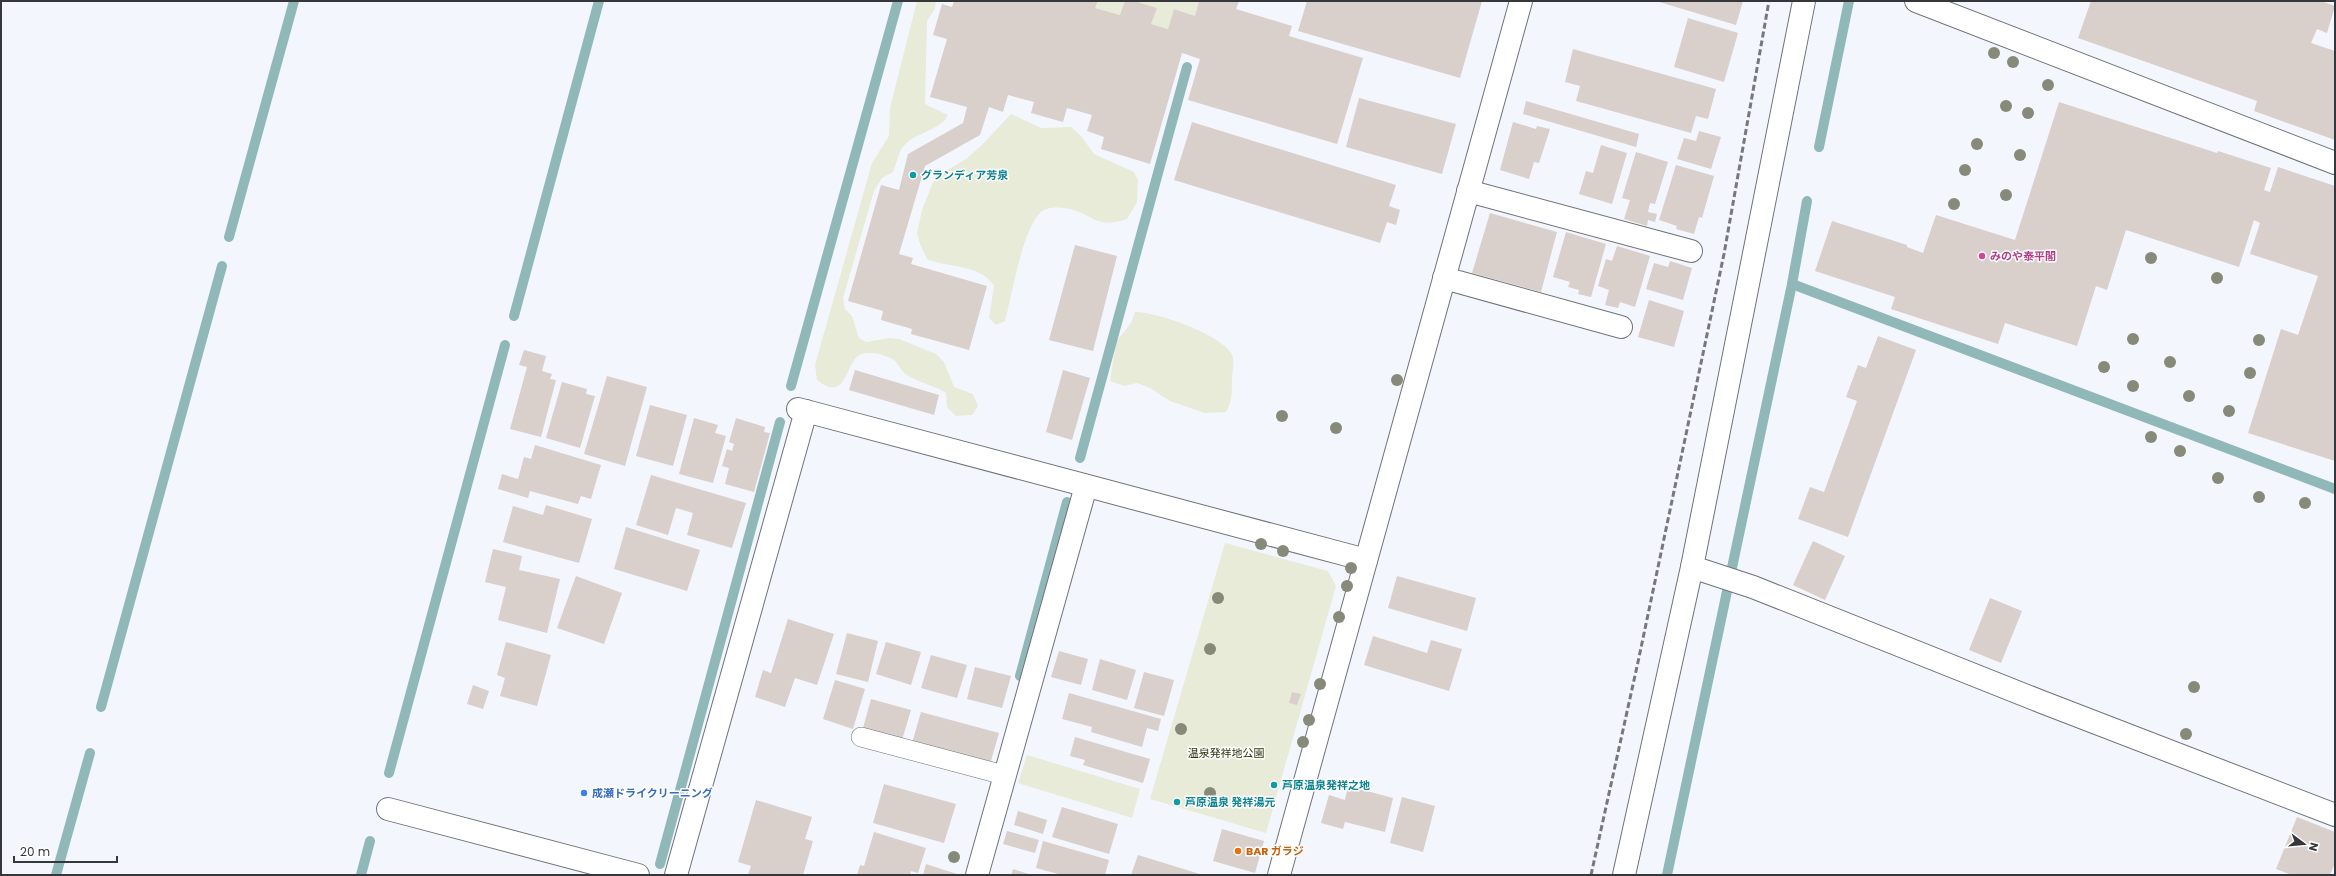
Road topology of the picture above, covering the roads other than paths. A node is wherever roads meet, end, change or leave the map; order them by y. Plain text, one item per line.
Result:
1 (1521, 1) edge
2 (1804, 1) edge
3 (1916, 1) edge
4 (2335, 163) edge
5 (1468, 191) junction
6 (1691, 251) dead end
7 (1444, 278) junction
8 (1621, 327) dead end
9 (1086, 486) junction
10 (1366, 560) junction
11 (1692, 567) junction
12 (861, 736) dead end
13 (1004, 776) junction
14 (388, 809) dead end
15 (2335, 815) edge
16 (638, 875) edge
17 (676, 875) edge
18 (977, 875) edge
19 (1279, 875) edge
20 (1624, 875) edge

1 - 5 street
2 - 11 street
3 - 4 street
5 - 6 street
5 - 7 street
7 - 8 street
7 - 10 street
9 - 10 street
9 - 13 street
9 - 17 street
10 - 19 street
11 - 15 street
11 - 20 street
12 - 13 lane
13 - 18 street
14 - 16 street

